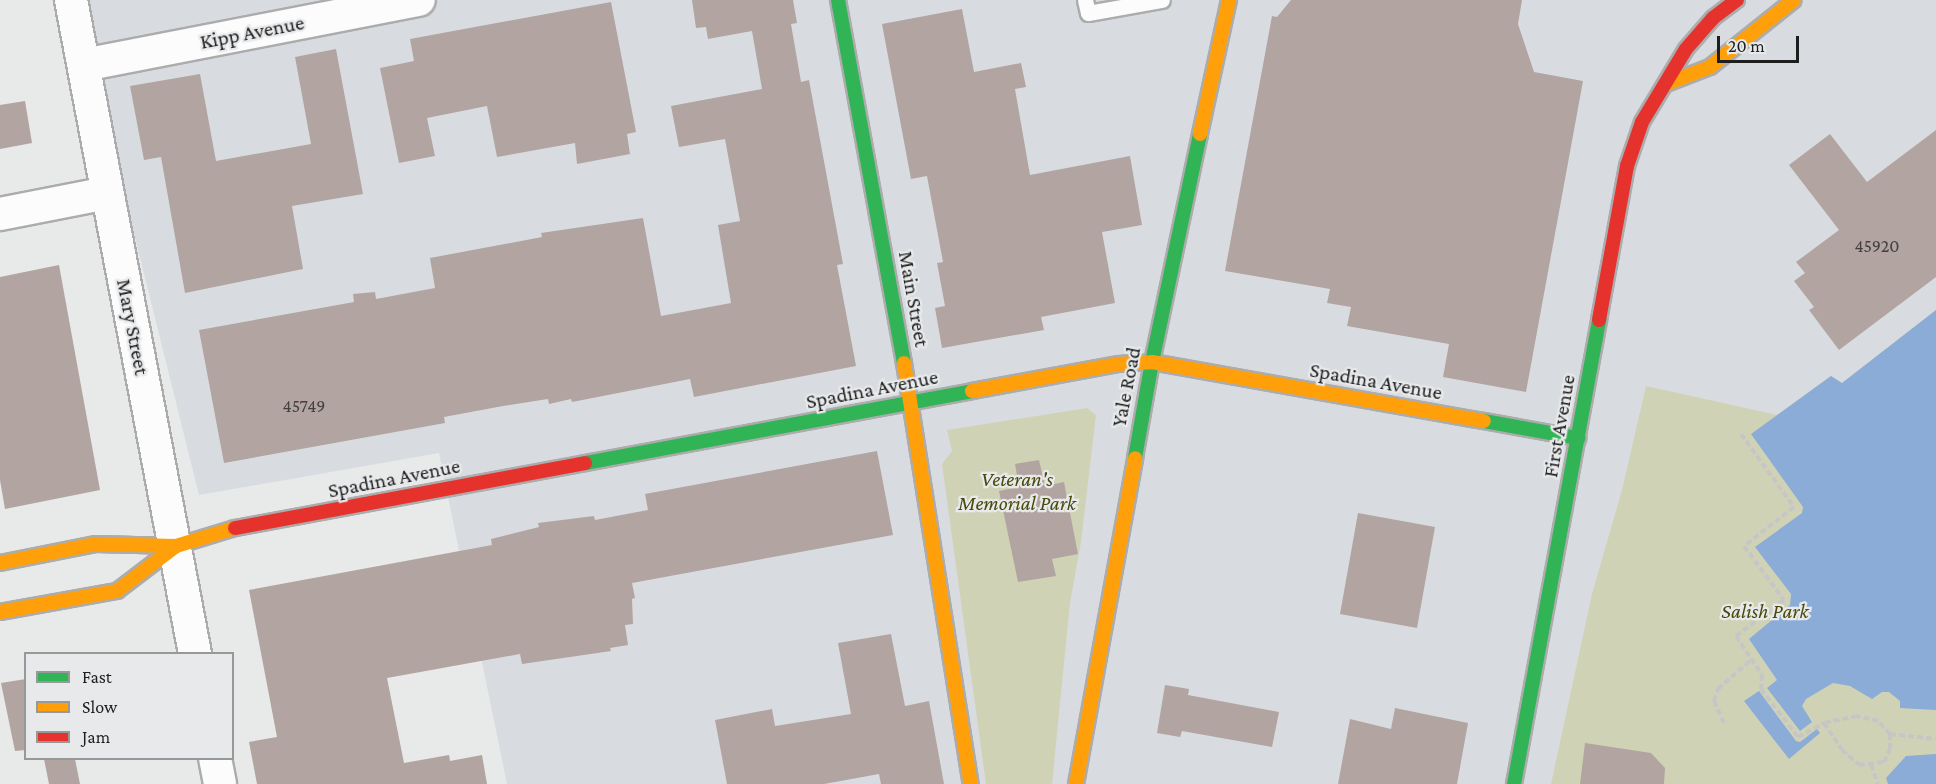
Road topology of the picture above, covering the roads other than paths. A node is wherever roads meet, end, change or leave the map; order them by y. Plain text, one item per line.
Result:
1 (71, 0) edge
2 (419, 0) edge
3 (838, 0) edge
4 (1086, 0) edge
5 (1162, 0) edge
6 (1229, 0) edge
7 (1737, 0) edge
8 (1794, 0) edge
9 (84, 65) junction
10 (1666, 84) junction
11 (107, 193) junction
12 (0, 214) edge
13 (1152, 362) junction
14 (911, 402) junction
15 (1578, 438) junction
16 (176, 546) junction
17 (0, 563) edge
18 (0, 612) edge
19 (195, 652) edge
20 (215, 760) edge
21 (220, 784) edge
22 (970, 784) edge
23 (1076, 784) edge
24 (1514, 784) edge

1 - 9 street, Mary Street
2 - 9 street, Kipp Avenue
3 - 14 street, Main Street
4 - 5 lane
6 - 13 street, Yale Road
7 - 10 street, First Avenue
8 - 10 street
9 - 11 street, Mary Street
10 - 15 street, First Avenue
11 - 12 street
11 - 16 street, Mary Street
13 - 14 street, Spadina Avenue
13 - 15 street, Spadina Avenue
13 - 23 street, Yale Road
14 - 16 street, Spadina Avenue
14 - 22 street, Main Street
15 - 24 street, First Avenue
16 - 17 street, Spadina Avenue
16 - 18 street, Spadina Avenue
16 - 19 street, Mary Street
20 - 21 street

